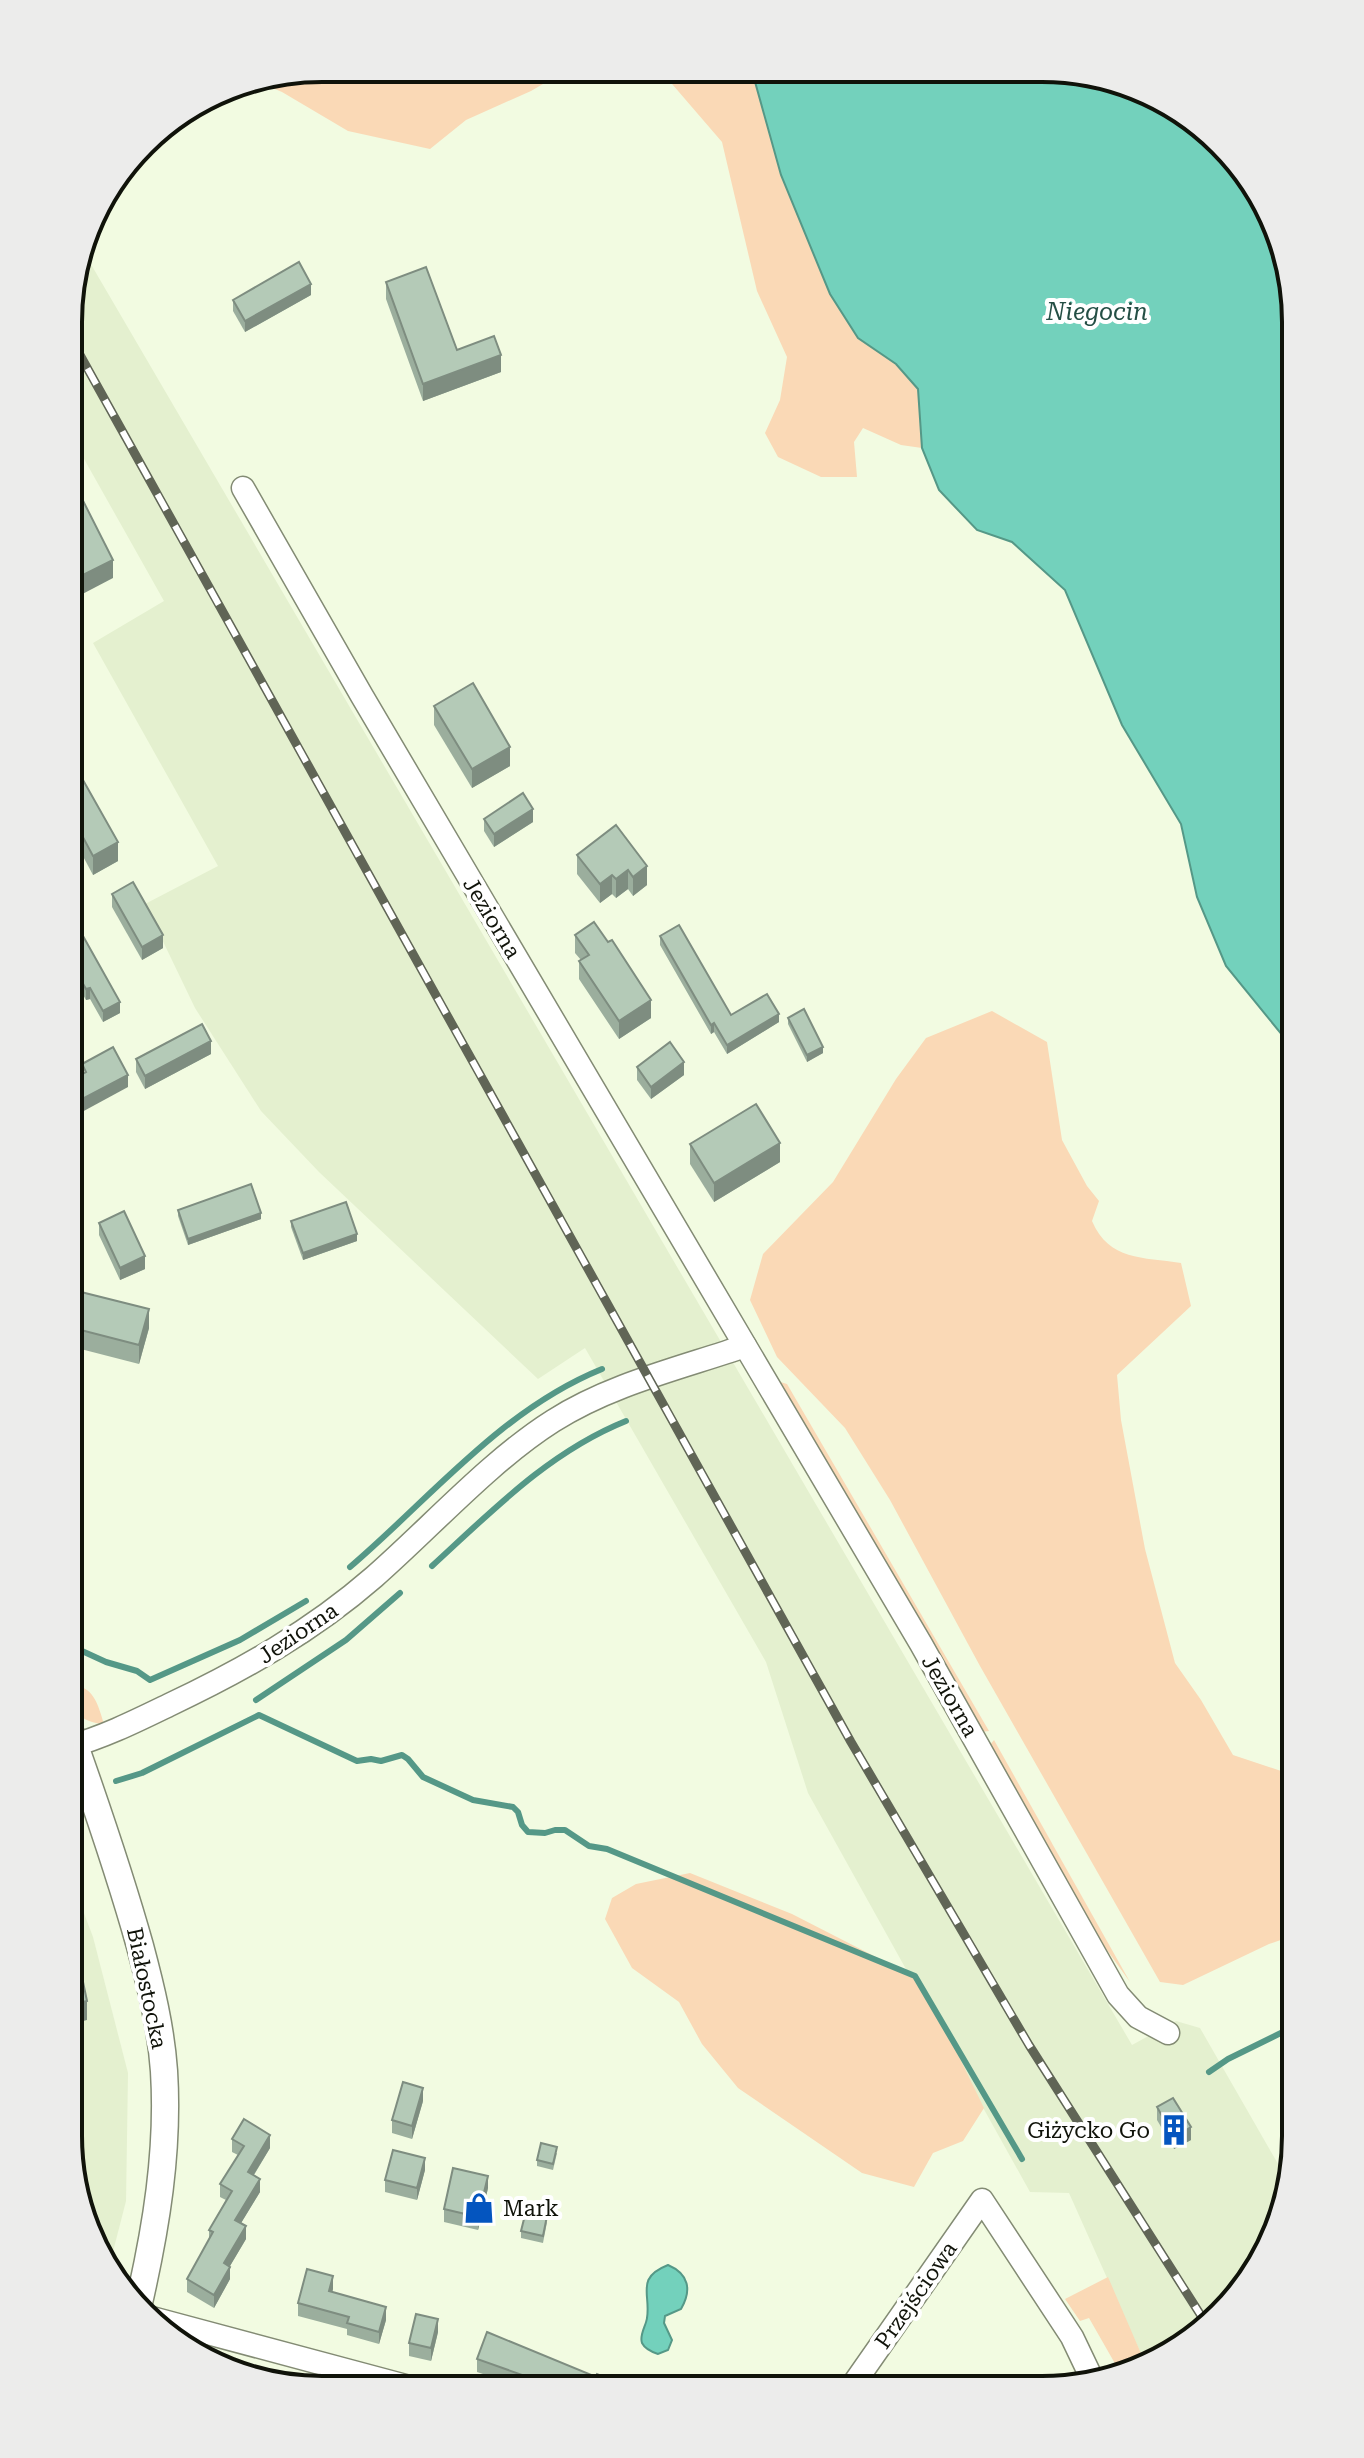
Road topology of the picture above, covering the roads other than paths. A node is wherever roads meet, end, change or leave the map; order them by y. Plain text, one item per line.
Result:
1 (243, 488) dead end
2 (745, 1346) junction
3 (82, 1738) edge
4 (82, 1770) edge
5 (1168, 2033) dead end
6 (141, 2293) edge
7 (177, 2327) edge
8 (1088, 2371) edge
9 (326, 2376) edge
10 (859, 2376) edge

1 - 2 street, Jeziorna
2 - 3 street, Jeziorna
2 - 5 street, Jeziorna
4 - 6 street, Białostocka
7 - 9 street
8 - 10 street, Przejściowa

